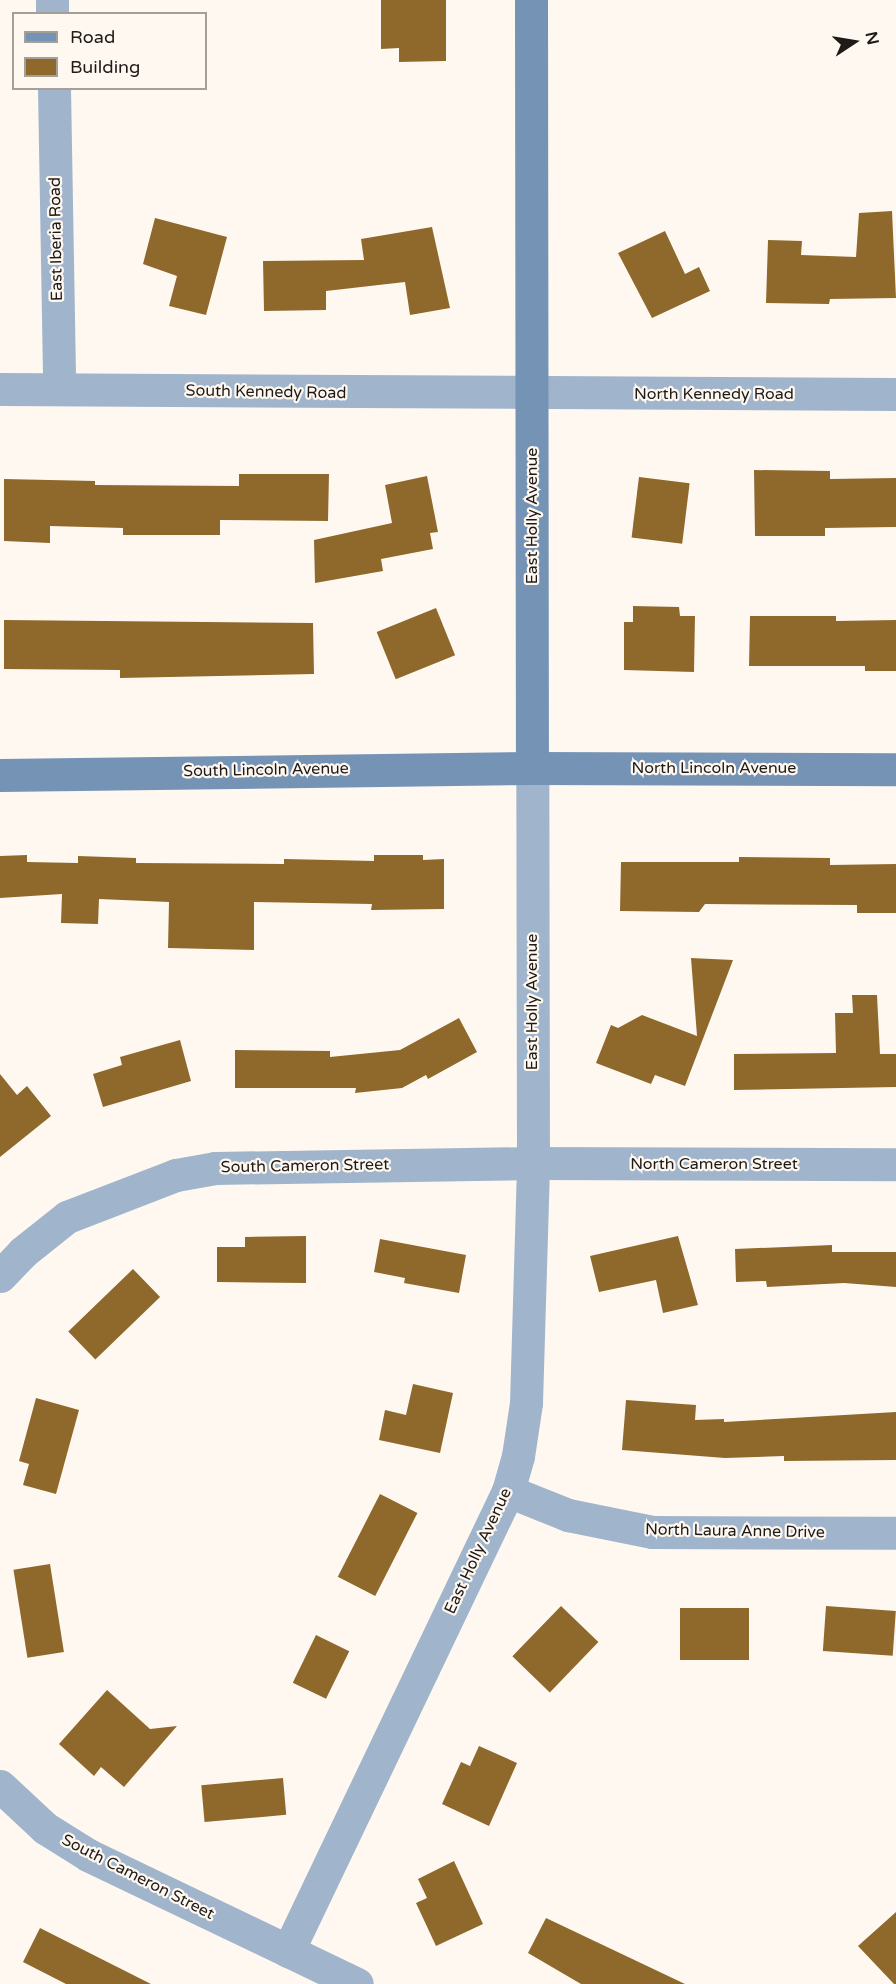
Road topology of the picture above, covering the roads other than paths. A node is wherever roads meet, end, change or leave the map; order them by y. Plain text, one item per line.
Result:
1 (531, 0) edge
2 (54, 90) edge
3 (0, 389) edge
4 (59, 389) junction
5 (532, 393) junction
6 (896, 394) edge
7 (532, 768) junction
8 (896, 769) edge
9 (0, 775) edge
10 (533, 1163) junction
11 (896, 1164) edge
12 (0, 1276) edge
13 (508, 1491) junction
14 (896, 1533) edge
15 (0, 1786) edge
16 (288, 1951) junction
17 (357, 1984) edge

1 - 5 street, East Holly Avenue
2 - 4 street, East Iberia Road
3 - 4 street, South Kennedy Road
4 - 5 street, South Kennedy Road
5 - 6 street, North Kennedy Road
5 - 7 street, East Holly Avenue
7 - 8 street, North Lincoln Avenue
7 - 9 street, South Lincoln Avenue
7 - 10 street, East Holly Avenue
10 - 11 street, North Cameron Street
10 - 12 street, South Cameron Street
10 - 13 street, East Holly Avenue
13 - 14 street, North Laura Anne Drive
13 - 16 street, East Holly Avenue
15 - 16 street, South Cameron Street
16 - 17 street, South Cameron Street

